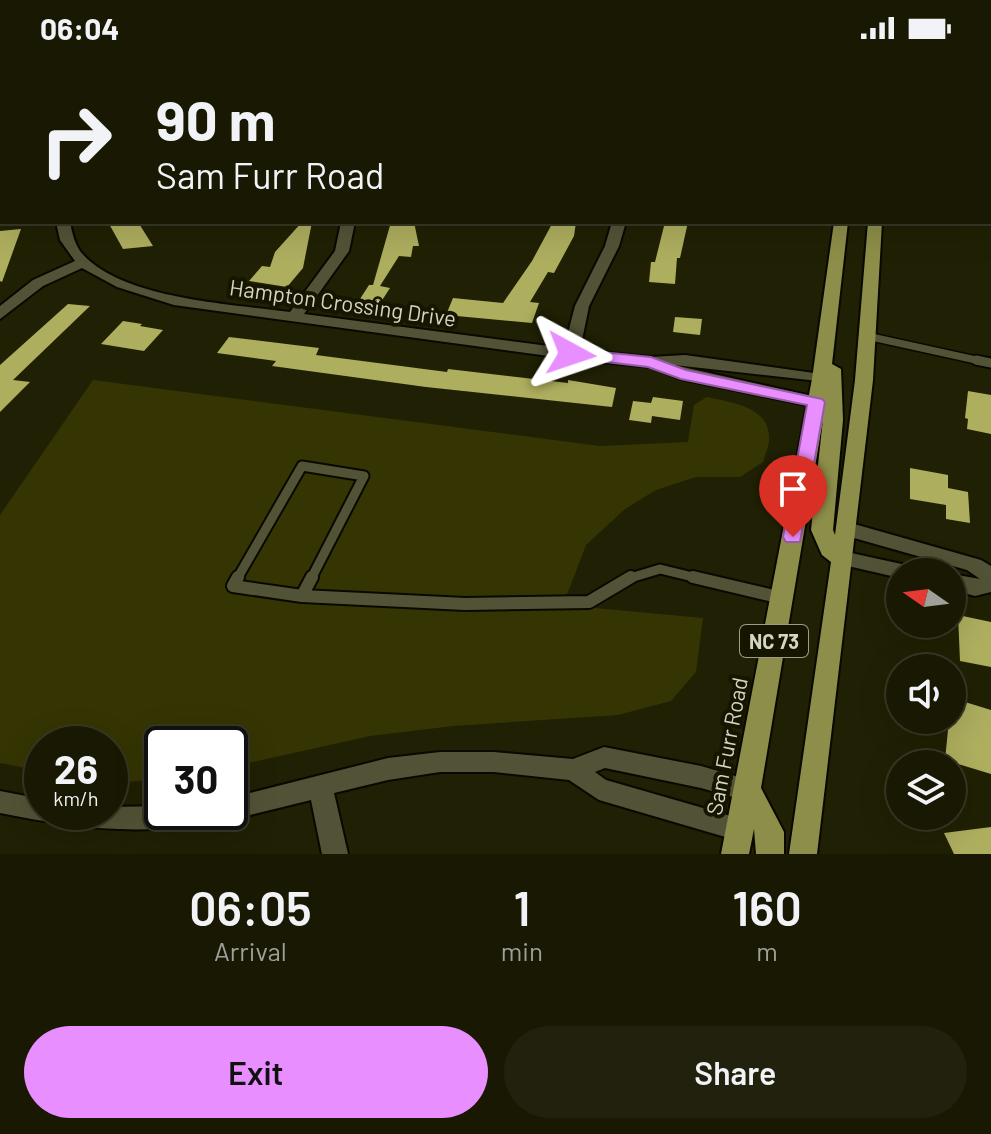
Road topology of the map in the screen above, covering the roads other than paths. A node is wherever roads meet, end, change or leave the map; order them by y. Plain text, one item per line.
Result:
1 (63, 224) edge
2 (348, 224) edge
3 (618, 224) edge
4 (841, 224) edge
5 (875, 224) edge
6 (84, 262) junction
7 (831, 305) junction
8 (0, 314) edge
9 (293, 318) junction
10 (867, 336) junction
11 (571, 354) junction
12 (651, 362) junction
13 (991, 363) edge
14 (821, 379) junction
15 (816, 402) junction
16 (847, 529) junction
17 (842, 558) junction
18 (886, 568) edge
19 (991, 576) edge
20 (991, 584) edge
21 (966, 586) edge
22 (302, 596) junction
23 (782, 598) junction
24 (574, 770) junction
25 (320, 785) junction
26 (747, 790) junction
27 (0, 802) edge
28 (248, 804) edge
29 (24, 807) edge
30 (737, 841) edge
31 (335, 854) edge
32 (770, 854) edge
33 (803, 854) edge

1 - 6 street, Hampton Crossing Drive
2 - 9 street
3 - 11 street
4 - 7 main road, Sam Furr Road / NC 73
5 - 10 main road, NC 73
6 - 8 street
6 - 9 street, Hampton Crossing Drive
7 - 14 main road, Sam Furr Road / NC 73
7 - 17 main road
9 - 11 street, Hampton Crossing Drive
10 - 13 lane
10 - 16 main road, NC 73
11 - 12 street, Hampton Crossing Drive
12 - 14 street, Hampton Crossing Drive
12 - 15 street, Hampton Crossing Drive
14 - 15 main road, Sam Furr Road / NC 73
15 - 23 main road, Sam Furr Road / NC 73
16 - 17 main road, NC 73
16 - 19 street
17 - 18 street
17 - 33 main road, NC 73
20 - 21 street
22 - 22 lane
22 - 23 lane
23 - 26 main road, Sam Furr Road / NC 73
24 - 25 street
24 - 26 street
24 - 30 street
25 - 28 street
25 - 31 street
26 - 30 main road, Sam Furr Road / NC 73
26 - 32 main road
27 - 29 street

